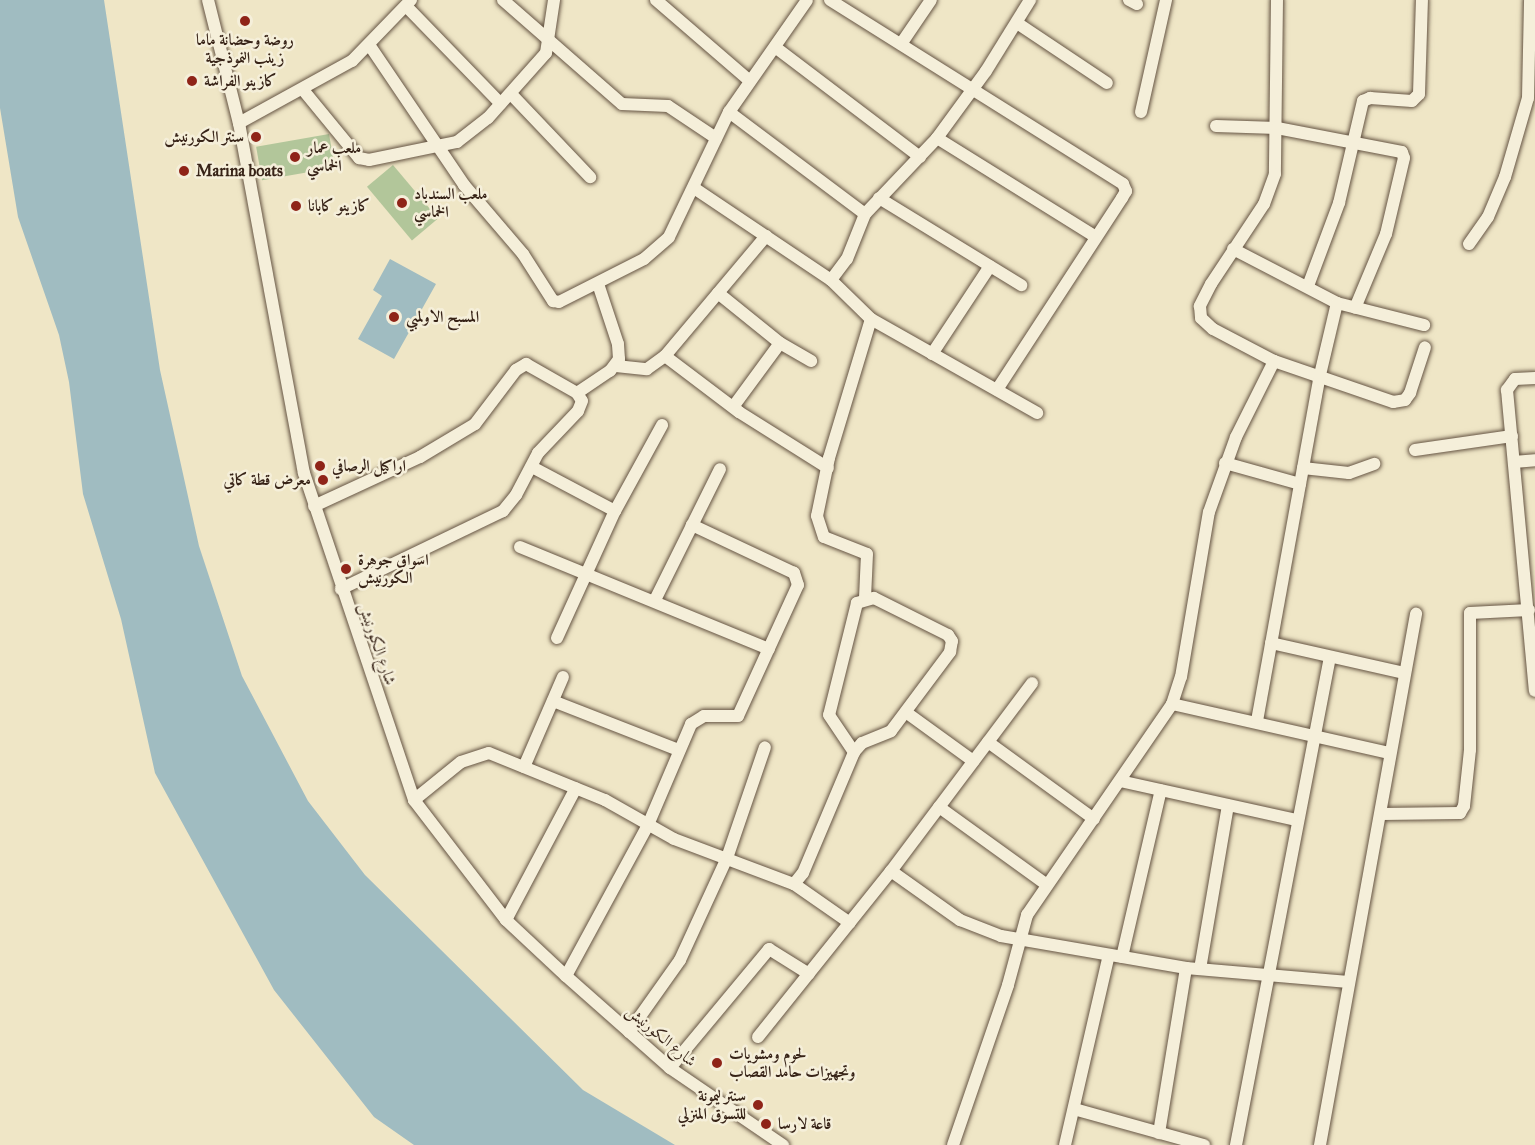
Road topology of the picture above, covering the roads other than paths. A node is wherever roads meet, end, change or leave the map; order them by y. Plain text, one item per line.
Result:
1 (208, 0) edge
2 (503, 0) edge
3 (554, 0) edge
4 (656, 0) edge
5 (830, 0) edge
6 (931, 0) edge
7 (1029, 0) edge
8 (1166, 0) edge
9 (1277, 0) edge
10 (1422, 0) edge
11 (1530, 0) edge
12 (805, 1) edge
13 (409, 3) edge
14 (1017, 23) junction
15 (550, 41) junction
16 (901, 44) junction
17 (370, 46) junction
18 (775, 47) junction
19 (750, 81) junction
20 (1107, 83) dead end
21 (973, 90) junction
22 (304, 91) junction
23 (511, 94) junction
24 (501, 104) junction
25 (729, 112) junction
26 (1141, 112) dead end
27 (240, 123) junction
28 (1216, 126) dead end
29 (1278, 128) junction
30 (716, 138) junction
31 (938, 138) junction
32 (1352, 141) junction
33 (441, 148) junction
34 (920, 157) junction
35 (590, 177) dead end
36 (694, 188) junction
37 (879, 198) junction
38 (865, 214) junction
39 (766, 236) junction
40 (1096, 237) junction
41 (1469, 244) dead end
42 (1233, 249) junction
43 (990, 266) junction
44 (831, 280) junction
45 (598, 284) junction
46 (1021, 285) dead end
47 (1308, 286) junction
48 (718, 293) junction
49 (1337, 303) junction
50 (1355, 308) junction
51 (871, 319) junction
52 (1425, 325) dead end
53 (780, 343) junction
54 (1425, 347) dead end
55 (932, 354) junction
56 (665, 356) junction
57 (811, 361) dead end
58 (1274, 361) junction
59 (616, 366) junction
60 (1535, 378) edge
61 (1319, 379) junction
62 (997, 390) junction
63 (577, 393) junction
64 (733, 407) junction
65 (1037, 412) dead end
66 (662, 425) dead end
67 (1512, 436) junction
68 (1415, 450) dead end
69 (1535, 460) edge
70 (1514, 462) junction
71 (1225, 463) junction
72 (1374, 464) dead end
73 (532, 467) junction
74 (828, 468) junction
75 (1303, 468) junction
76 (720, 469) dead end
77 (1300, 484) junction
78 (314, 506) junction
79 (615, 511) junction
80 (692, 525) junction
81 (1535, 543) edge
82 (1521, 544) junction
83 (520, 547) dead end
84 (587, 573) junction
85 (341, 589) junction
86 (865, 598) junction
87 (655, 600) junction
88 (1529, 610) junction
89 (1416, 614) dead end
90 (1532, 627) edge
91 (557, 638) dead end
92 (1271, 643) junction
93 (769, 649) junction
94 (1330, 657) junction
95 (1404, 673) junction
96 (563, 677) dead end
97 (1032, 683) dead end
98 (1535, 691) edge
99 (553, 701) junction
100 (1172, 704) junction
101 (907, 713) junction
102 (1257, 721) junction
103 (1314, 736) junction
104 (988, 742) junction
105 (765, 747) dead end
106 (679, 750) junction
107 (854, 752) junction
108 (1389, 753) junction
109 (973, 761) junction
110 (524, 767) junction
111 (1120, 781) junction
112 (576, 788) junction
113 (1161, 790) junction
114 (414, 800) junction
115 (1228, 805) junction
116 (939, 807) junction
117 (1382, 814) junction
118 (1094, 819) junction
119 (1296, 820) junction
120 (648, 825) junction
121 (727, 858) junction
122 (891, 871) junction
123 (794, 884) junction
124 (1047, 885) junction
125 (506, 920) junction
126 (850, 922) junction
127 (1019, 940) junction
128 (1109, 955) junction
129 (1122, 957) junction
130 (1186, 968) junction
131 (1200, 969) junction
132 (809, 974) junction
133 (1268, 975) junction
134 (566, 976) junction
135 (1348, 982) junction
136 (629, 1032) junction
137 (758, 1037) dead end
138 (670, 1068) junction
139 (1074, 1109) junction
140 (1159, 1133) junction
141 (783, 1145) edge
142 (953, 1145) edge
143 (1065, 1145) edge
144 (1204, 1145) edge
145 (1236, 1145) edge
146 (1320, 1145) edge

1 - 27 street, شارع الكورنيش
2 - 15 street
3 - 15 street
4 - 19 street
5 - 16 street
6 - 16 street
7 - 14 street
8 - 26 street
9 - 29 street
10 - 32 street
11 - 41 street
12 - 18 street
13 - 17 street
13 - 24 street
14 - 20 street
14 - 21 street
15 - 23 street
15 - 30 street
16 - 21 street
17 - 22 street
17 - 33 street
18 - 19 street
18 - 34 street
19 - 25 street
21 - 31 street
21 - 40 street
22 - 27 street
22 - 33 street
23 - 24 street
23 - 35 street
24 - 33 street
25 - 30 street
25 - 38 street
27 - 78 street, شارع الكورنيش
28 - 29 street
29 - 32 street
29 - 42 street
30 - 36 street
31 - 34 street
31 - 40 street
32 - 47 street
32 - 50 street
33 - 45 street
34 - 37 street
36 - 39 street
36 - 45 street
37 - 38 street
37 - 43 street
38 - 44 street
39 - 44 street
39 - 48 street
40 - 62 street
42 - 47 street
42 - 58 street
43 - 46 street
43 - 55 street
44 - 51 street
45 - 59 street
47 - 49 street
48 - 53 street
48 - 56 street
49 - 50 street
49 - 61 street
50 - 52 street
51 - 55 street
51 - 74 street
53 - 57 street
53 - 64 street
54 - 61 street
55 - 62 street
56 - 59 street
56 - 64 street
58 - 61 street
58 - 71 street
59 - 63 street
60 - 67 street
61 - 75 street
62 - 65 street
63 - 73 street
63 - 78 street
64 - 74 street
66 - 79 street
67 - 68 street
67 - 70 street
69 - 70 street
70 - 82 street
71 - 77 street
71 - 100 street
72 - 75 street
73 - 79 street
73 - 85 street
74 - 86 street
75 - 77 street
76 - 80 street
77 - 92 street
78 - 85 street, شارع الكورنيش
79 - 84 street
80 - 87 street
80 - 93 street
81 - 82 street
82 - 88 street
83 - 84 street
84 - 87 street
84 - 91 street
85 - 114 street, شارع الكورنيش
86 - 101 street
86 - 107 street
87 - 93 street
88 - 90 street
88 - 117 street
89 - 95 street
90 - 98 street
92 - 94 street
92 - 102 street
93 - 106 street
94 - 95 street
94 - 103 street
95 - 108 street
96 - 99 street
97 - 104 street
99 - 106 street
99 - 110 street
100 - 102 street
100 - 111 street
101 - 107 street
101 - 109 street
102 - 103 street
103 - 108 street
103 - 119 street
104 - 109 street
104 - 118 street
105 - 121 street
106 - 120 street
107 - 123 street
108 - 117 street
109 - 116 street
110 - 112 street
110 - 114 street
111 - 113 street
111 - 118 street
112 - 120 street
112 - 125 street
113 - 115 street
113 - 129 street
114 - 125 street, شارع الكورنيش
115 - 119 street
115 - 131 street
116 - 122 street
116 - 124 street
117 - 135 street
118 - 124 street
119 - 133 street
120 - 121 street
120 - 134 street
121 - 123 street
121 - 136 street
122 - 126 street
122 - 127 street
123 - 126 street
124 - 127 street
125 - 134 street, شارع الكورنيش
126 - 132 street
127 - 128 street
127 - 142 street
128 - 129 street
128 - 139 street
129 - 130 street
130 - 131 street
130 - 140 street
131 - 133 street
132 - 137 street
132 - 138 street
133 - 135 street
133 - 145 street
134 - 136 street, شارع الكورنيش
135 - 146 street
136 - 138 street, شارع الكورنيش
138 - 141 street, شارع الكورنيش
139 - 140 street
139 - 143 street
140 - 144 street

